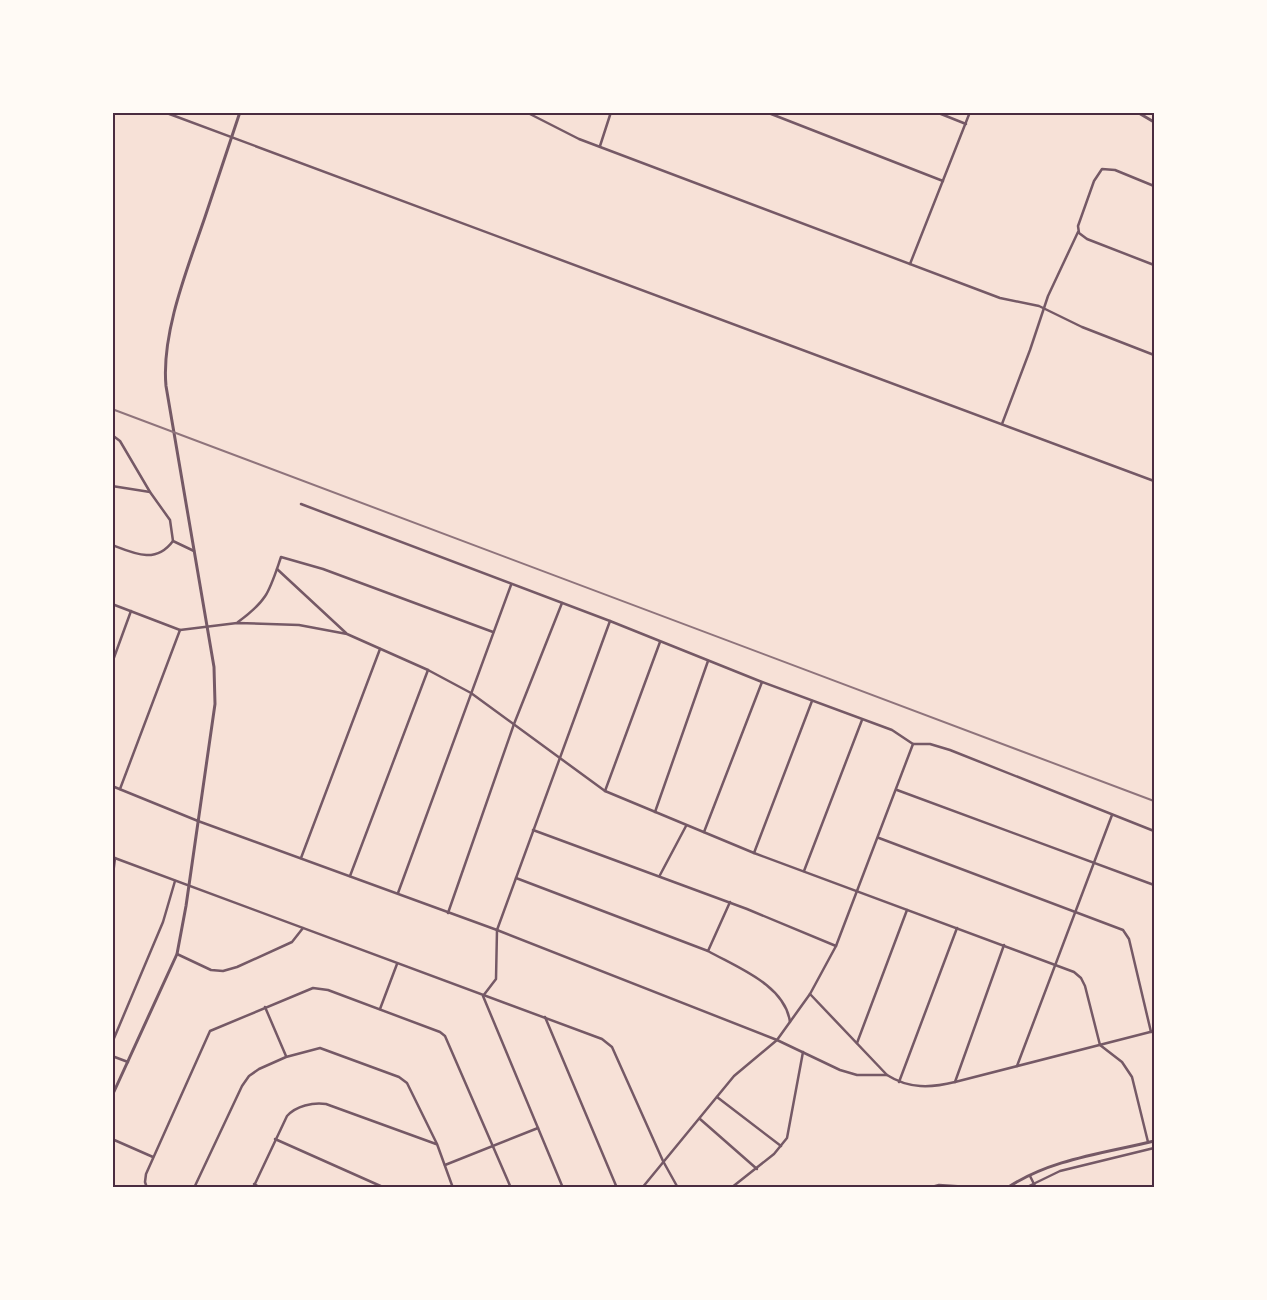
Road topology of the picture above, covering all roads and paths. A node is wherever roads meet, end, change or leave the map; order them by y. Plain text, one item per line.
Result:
1 (164, 112) edge
2 (240, 112) edge
3 (611, 112) edge
4 (766, 112) edge
5 (936, 112) edge
6 (970, 112) edge
7 (1137, 112) edge
8 (526, 113) edge
9 (1154, 122) edge
10 (966, 124) junction
11 (232, 138) junction
12 (600, 146) junction
13 (943, 181) junction
14 (1154, 186) edge
15 (1078, 232) junction
16 (910, 265) junction
17 (1154, 265) edge
18 (1045, 308) junction
19 (1154, 355) edge
20 (1002, 424) junction
21 (112, 434) edge
22 (1154, 481) edge
23 (112, 486) edge
24 (150, 492) junction
25 (301, 504) dead end
26 (173, 541) junction
27 (112, 545) edge
28 (194, 551) junction
29 (277, 569) junction
30 (511, 585) junction
31 (562, 603) junction
32 (112, 604) edge
33 (131, 611) junction
34 (610, 621) junction
35 (237, 623) junction
36 (207, 627) junction
37 (180, 630) junction
38 (493, 632) junction
39 (347, 634) junction
40 (660, 642) junction
41 (380, 649) junction
42 (708, 660) junction
43 (112, 663) edge
44 (428, 670) junction
45 (762, 682) junction
46 (471, 693) junction
47 (812, 701) junction
48 (862, 720) junction
49 (514, 724) junction
50 (913, 744) junction
51 (560, 757) junction
52 (112, 786) edge
53 (120, 789) junction
54 (897, 790) junction
55 (605, 791) junction
56 (654, 812) junction
57 (1112, 816) junction
58 (198, 821) junction
59 (686, 825) junction
60 (534, 830) junction
61 (1154, 831) edge
62 (703, 832) junction
63 (879, 838) junction
64 (754, 853) junction
65 (114, 858) edge
66 (301, 858) junction
67 (1094, 864) junction
68 (804, 871) junction
69 (660, 875) junction
70 (350, 876) junction
71 (516, 878) junction
72 (175, 881) junction
73 (112, 883) edge
74 (189, 884) junction
75 (1154, 885) edge
76 (858, 891) junction
77 (398, 893) junction
78 (730, 902) junction
79 (908, 910) junction
80 (448, 913) junction
81 (1075, 913) junction
82 (303, 928) junction
83 (957, 928) junction
84 (497, 930) junction
85 (1004, 945) junction
86 (836, 946) junction
87 (708, 951) junction
88 (176, 954) junction
89 (397, 964) junction
90 (1055, 964) junction
91 (810, 994) junction
92 (483, 996) junction
93 (265, 1007) junction
94 (380, 1010) junction
95 (545, 1017) junction
96 (790, 1024) junction
97 (1153, 1032) edge
98 (778, 1040) junction
99 (112, 1043) edge
100 (857, 1043) junction
101 (1100, 1045) junction
102 (803, 1052) junction
103 (112, 1056) edge
104 (286, 1057) junction
105 (128, 1062) junction
106 (1017, 1066) junction
107 (887, 1075) junction
108 (900, 1082) junction
109 (955, 1082) junction
110 (112, 1096) edge
111 (717, 1097) junction
112 (700, 1118) junction
113 (538, 1128) junction
114 (112, 1139) edge
115 (275, 1139) junction
116 (1154, 1141) edge
117 (1148, 1143) junction
118 (436, 1144) junction
119 (494, 1146) junction
120 (781, 1146) junction
121 (1154, 1148) edge
122 (153, 1157) junction
123 (663, 1161) junction
124 (445, 1165) junction
125 (757, 1169) junction
126 (1029, 1174) junction
127 (1034, 1182) junction
128 (254, 1186) edge
129 (147, 1188) edge
130 (194, 1188) edge
131 (261, 1188) edge
132 (385, 1188) edge
133 (454, 1188) edge
134 (511, 1188) edge
135 (563, 1188) edge
136 (617, 1188) edge
137 (642, 1188) edge
138 (678, 1188) edge
139 (731, 1188) edge
140 (928, 1188) edge
141 (984, 1188) edge
142 (1007, 1188) edge
143 (1025, 1188) edge
144 (1036, 1188) edge

1 - 11 street
2 - 11 street
3 - 12 street
4 - 13 street
5 - 10 street
6 - 10 street
7 - 9 street
8 - 12 street
10 - 13 street
11 - 20 street
11 - 28 street
12 - 16 street
13 - 16 street
14 - 15 street
15 - 17 street
15 - 18 street
16 - 18 street
18 - 19 street
18 - 20 street
20 - 22 street
21 - 24 street
23 - 24 street
24 - 26 street
25 - 30 street
26 - 27 street
26 - 28 street
28 - 36 street
29 - 35 street
29 - 38 street
29 - 39 street
30 - 31 street
30 - 38 street
31 - 34 street
31 - 49 street
32 - 33 street
33 - 37 street
33 - 43 street
34 - 40 street
34 - 51 street
35 - 36 street
35 - 39 street
36 - 37 street
36 - 58 street
37 - 53 street
38 - 46 street
39 - 41 street
40 - 42 street
40 - 55 street
41 - 44 street
41 - 66 street
42 - 45 street
42 - 56 street
44 - 46 street
44 - 70 street
45 - 47 street
45 - 62 street
46 - 49 street
46 - 77 street
47 - 48 street
47 - 64 street
48 - 50 street
48 - 68 street
49 - 51 street
49 - 80 street
50 - 54 street
50 - 57 street
51 - 55 street
51 - 60 street
52 - 53 street
53 - 58 street
54 - 63 street
54 - 67 street
55 - 56 street
56 - 59 street
57 - 61 street
57 - 67 street
58 - 66 street
58 - 74 street
59 - 62 street
59 - 69 street
60 - 69 street
60 - 71 street
62 - 64 street
63 - 76 street
63 - 81 street
64 - 68 street
65 - 72 street
65 - 73 street
66 - 70 street
67 - 75 street
67 - 81 street
68 - 76 street
69 - 78 street
70 - 77 street
71 - 84 street
71 - 87 street
72 - 74 street
72 - 99 street
74 - 82 street
74 - 88 street
76 - 79 street
76 - 86 street
77 - 80 street
78 - 86 street
78 - 87 street
79 - 83 street
79 - 100 street
80 - 84 street
81 - 90 street
81 - 97 street
82 - 88 street
82 - 89 street
83 - 85 street
83 - 108 street
84 - 92 street
84 - 98 street
85 - 90 street
85 - 109 street
86 - 91 street
87 - 96 street
88 - 105 street
89 - 92 street
89 - 94 street
90 - 101 street
90 - 106 street
91 - 96 street
91 - 100 street
92 - 95 street
92 - 113 street
93 - 94 street
93 - 104 street
93 - 122 street
94 - 119 street
95 - 123 street
95 - 136 street
96 - 98 street
97 - 101 street
98 - 102 street
98 - 111 street
100 - 107 street
101 - 106 street
101 - 117 street
102 - 107 street
102 - 120 street
103 - 105 street
104 - 118 street
104 - 130 street
105 - 110 street
106 - 109 street
107 - 108 street
108 - 109 street
111 - 112 street
111 - 120 street
112 - 123 street
112 - 125 street
113 - 119 street
113 - 135 street
114 - 122 street
115 - 118 street
115 - 128 street
115 - 132 street
116 - 117 street
117 - 126 street
118 - 124 street
119 - 124 street
119 - 134 street
120 - 125 street
121 - 127 street
122 - 129 street
123 - 137 street
123 - 138 street
124 - 133 street
125 - 139 street
126 - 127 street
126 - 142 street
127 - 143 street
127 - 144 street
128 - 131 street
140 - 141 street

